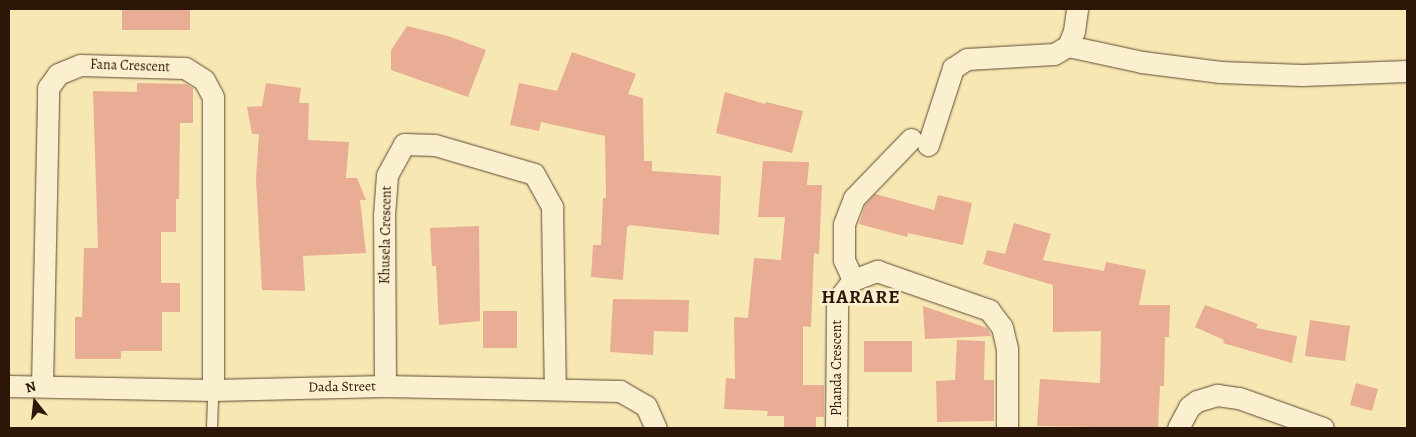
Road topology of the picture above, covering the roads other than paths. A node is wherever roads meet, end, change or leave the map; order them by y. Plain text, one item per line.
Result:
1 (1077, 9) edge
2 (1068, 46) junction
3 (1407, 70) edge
4 (853, 280) junction
5 (9, 386) edge
6 (42, 386) junction
7 (385, 386) junction
8 (555, 389) junction
9 (214, 390) junction
10 (212, 428) edge
11 (656, 428) edge
12 (836, 428) edge
13 (1007, 428) edge
14 (1178, 428) edge
15 (1323, 428) edge

1 - 2 street
2 - 3 street
2 - 4 street
4 - 12 street, Phanda Crescent
4 - 13 street
5 - 6 street, Dada Street
6 - 9 street, Dada Street
6 - 9 street, Fana Crescent
7 - 8 street, Dada Street
7 - 8 street, Khusela Crescent
7 - 9 street, Dada Street
8 - 11 street, Dada Street
9 - 10 lane
14 - 15 street

